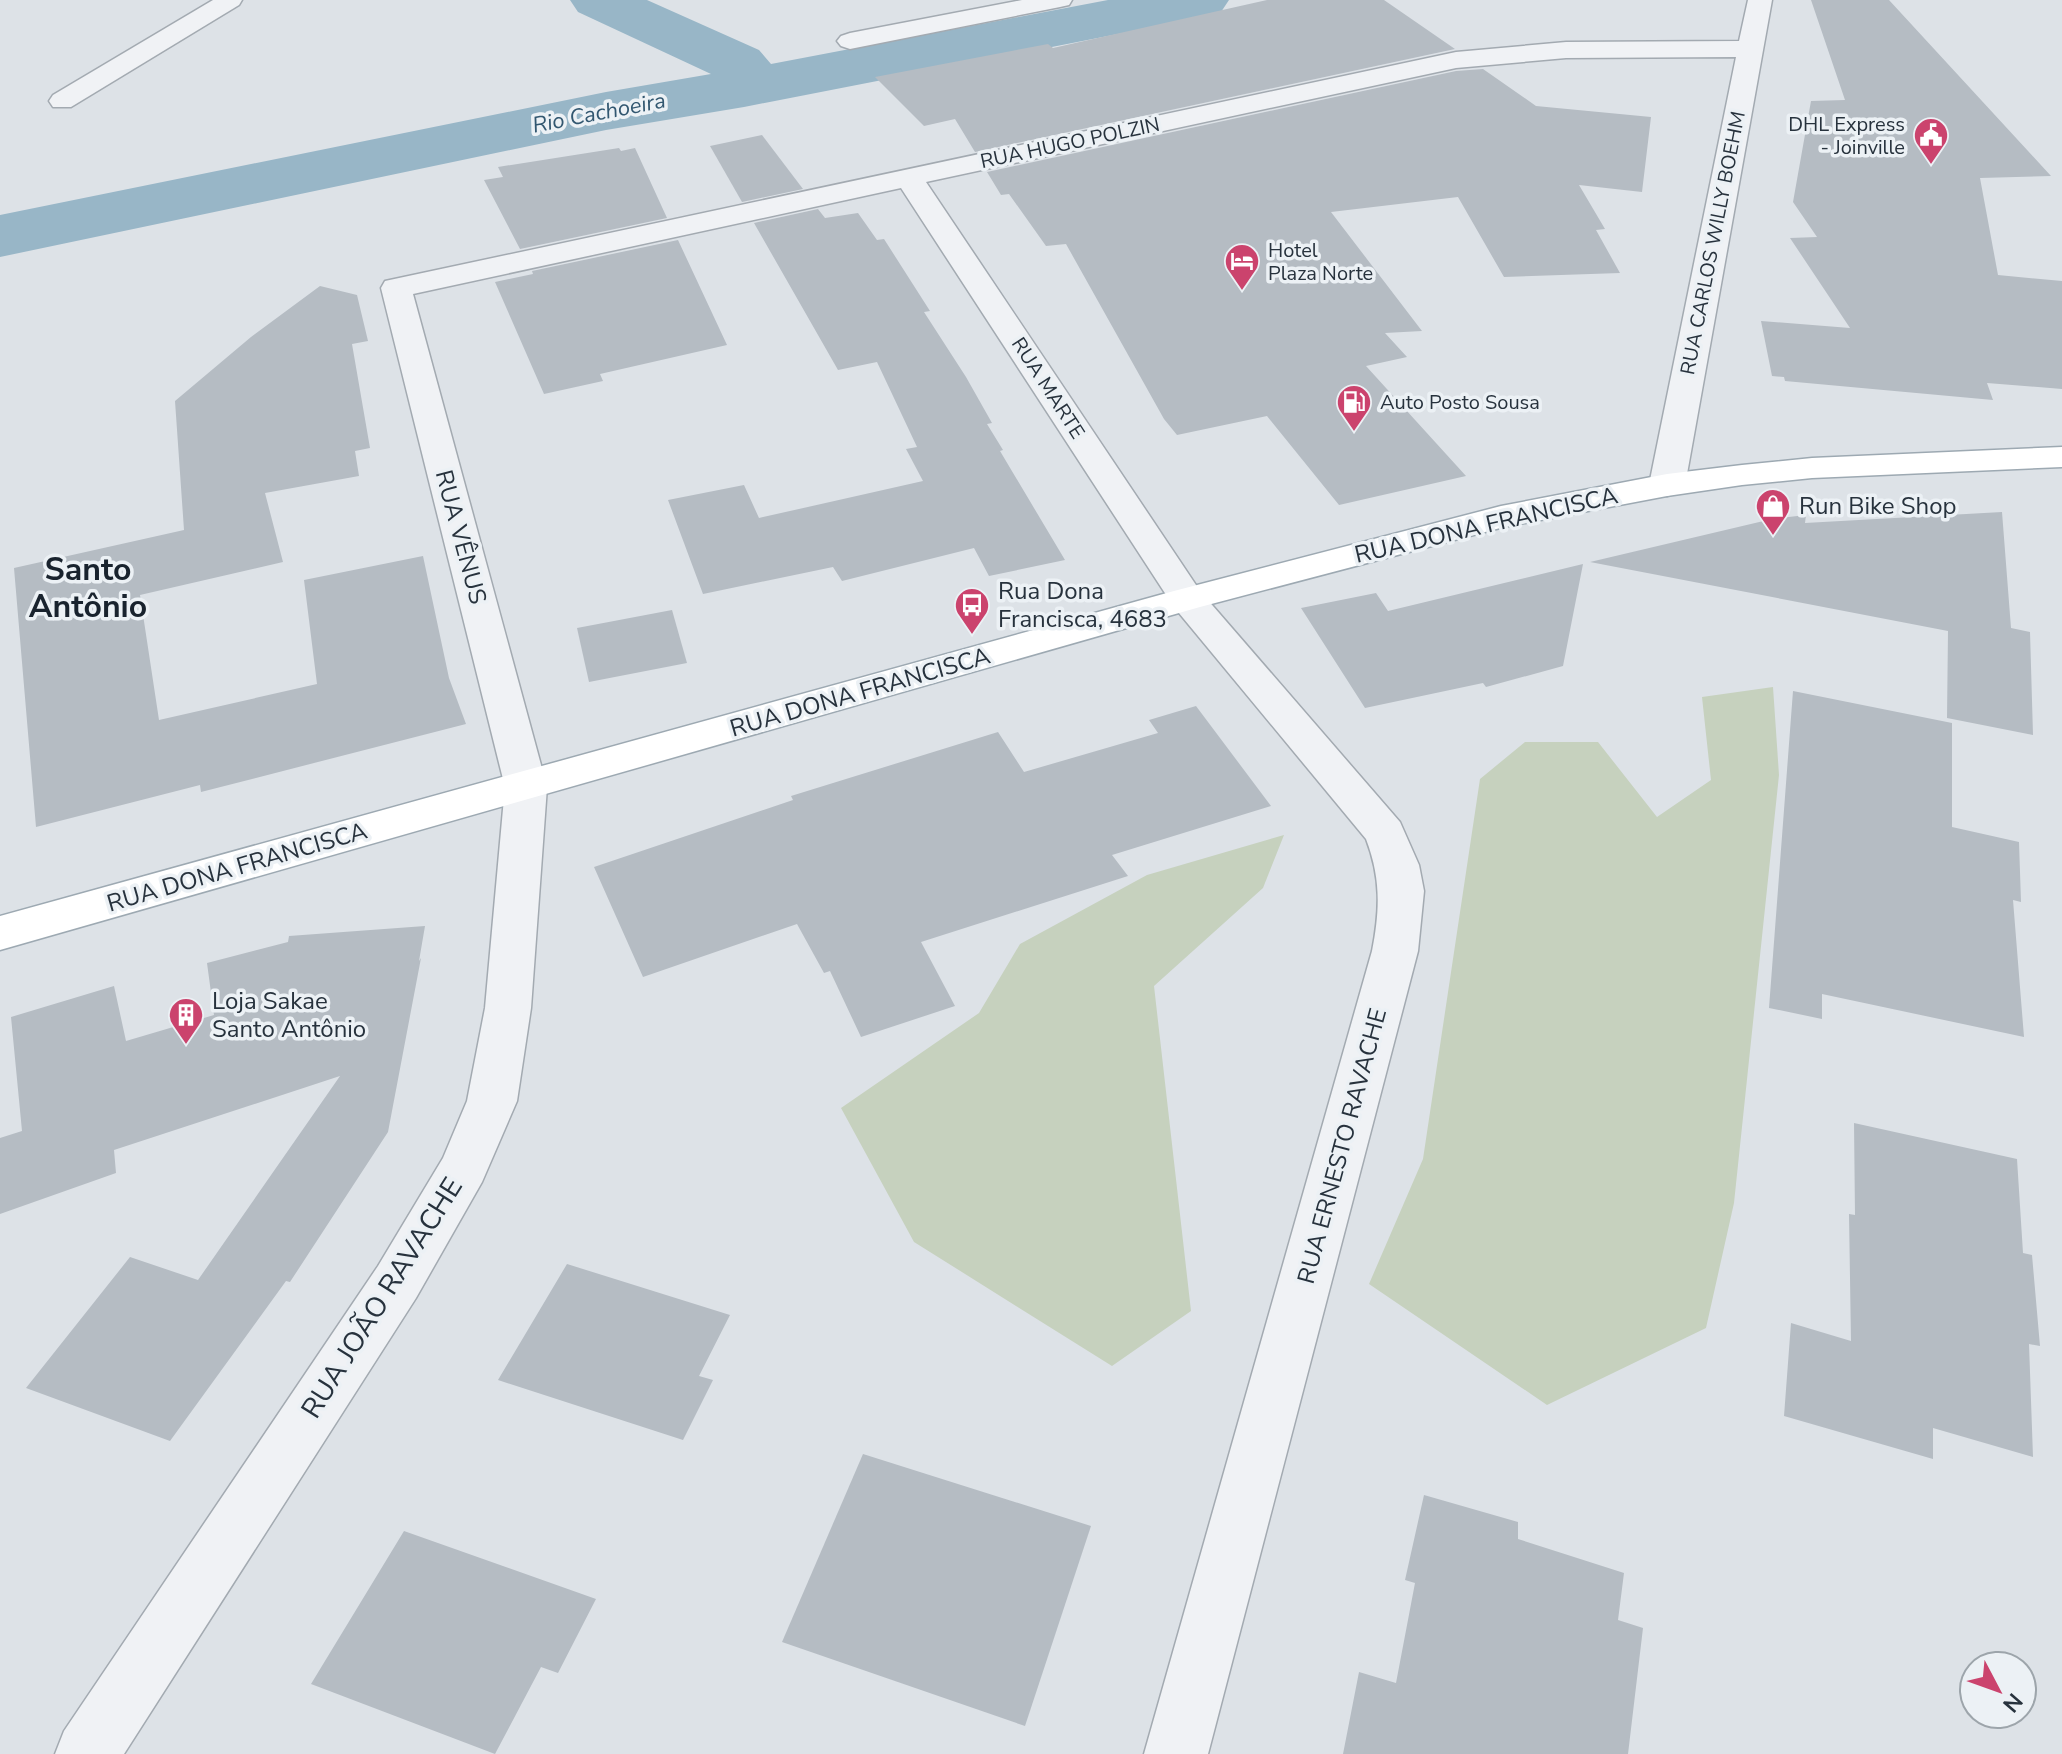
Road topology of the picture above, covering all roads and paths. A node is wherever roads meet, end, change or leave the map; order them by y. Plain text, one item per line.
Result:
1 (230, 0) edge
2 (974, 0) edge
3 (1060, 0) edge
4 (1760, 0) edge
5 (1002, 11) junction
6 (850, 41) dead end
7 (1750, 49) junction
8 (62, 101) dead end
9 (909, 178) junction
10 (396, 288) joint
11 (2062, 457) edge
12 (1667, 485) junction
13 (1187, 599) junction
14 (526, 787) junction
15 (0, 933) edge
16 (87, 1754) edge
17 (1176, 1754) edge

1 - 8 street
2 - 5 street
3 - 5 street
4 - 7 street, RUA CARLOS WILLY BOEHM
5 - 6 street
7 - 9 street, RUA HUGO POLZIN
7 - 12 street, RUA CARLOS WILLY BOEHM
9 - 10 street, RUA HUGO POLZIN
9 - 13 street, RUA MARTE
10 - 14 street, RUA VÊNUS
11 - 12 main road, RUA DONA FRANCISCA
12 - 13 main road, RUA DONA FRANCISCA
13 - 14 main road, RUA DONA FRANCISCA
13 - 17 street, RUA ERNESTO RAVACHE
14 - 15 main road, RUA DONA FRANCISCA
14 - 16 street, RUA JOÃO RAVACHE

